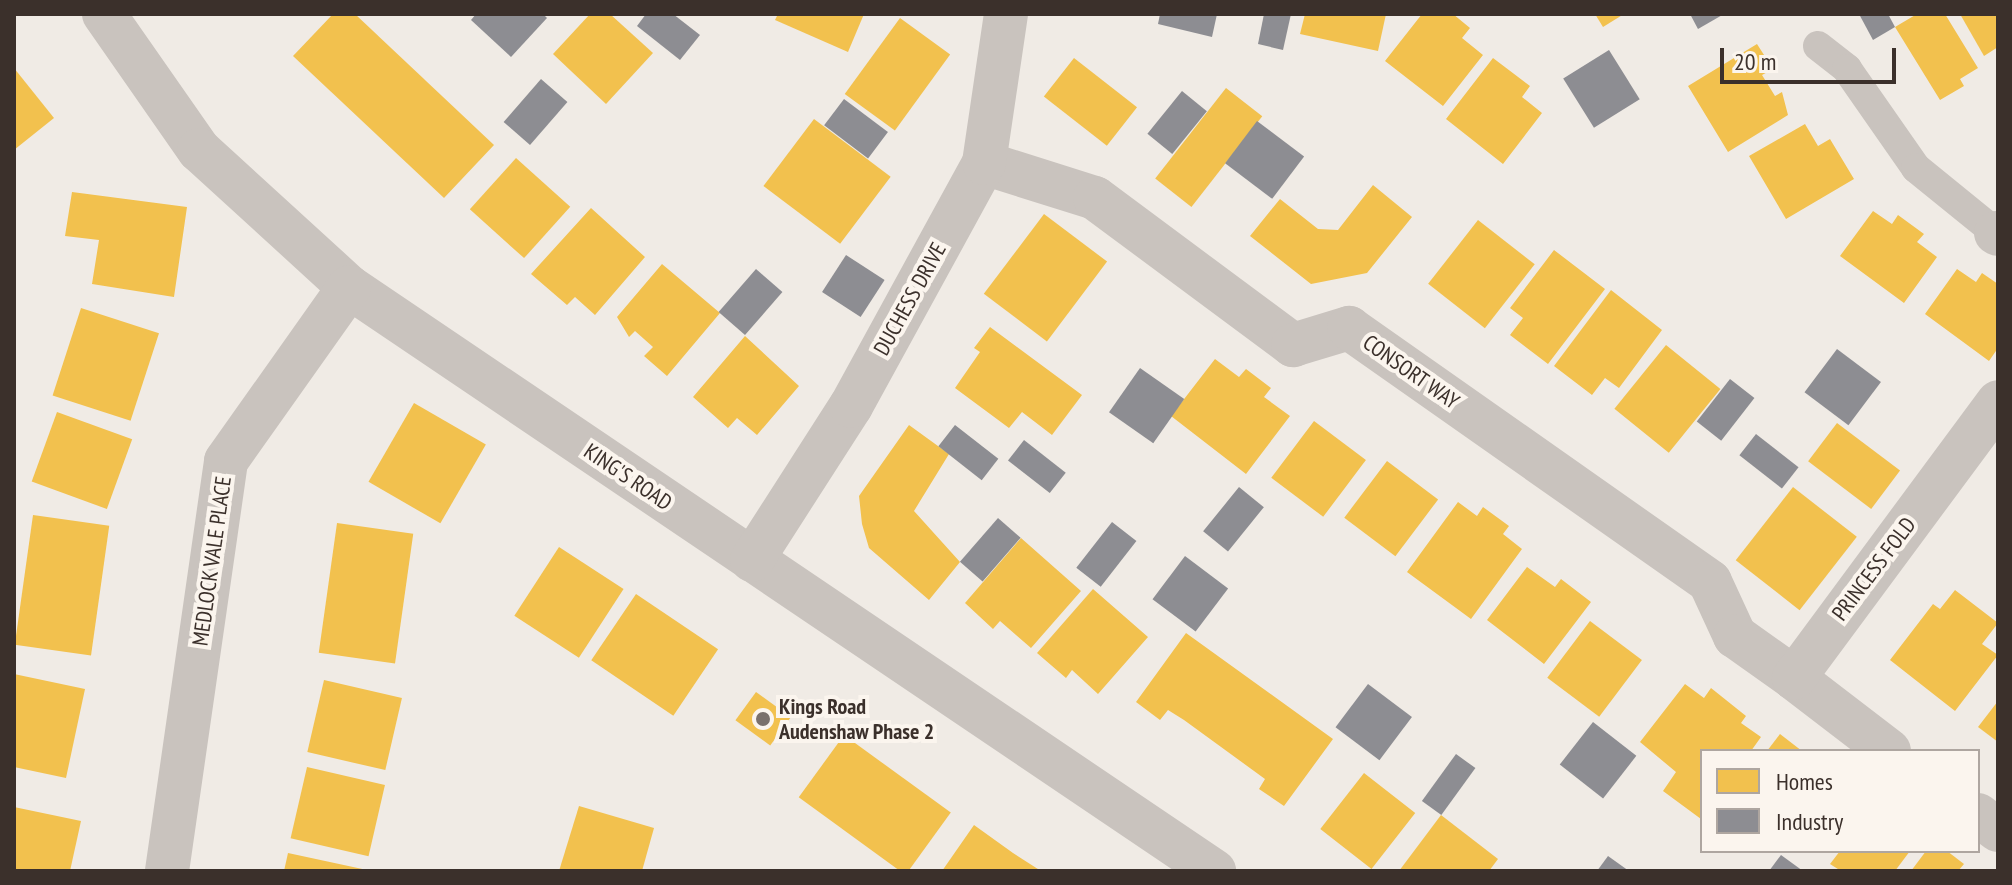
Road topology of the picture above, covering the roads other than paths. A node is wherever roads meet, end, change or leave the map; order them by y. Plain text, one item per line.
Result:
1 (104, 14) edge
2 (1006, 14) edge
3 (1818, 46) dead end
4 (984, 163) junction
5 (1997, 234) edge
6 (349, 287) junction
7 (1998, 402) edge
8 (752, 560) junction
9 (1794, 678) junction
10 (1886, 749) edge
11 (1980, 816) edge
12 (1998, 830) edge
13 (167, 871) edge
14 (1214, 871) edge

1 - 6 street, KING'S ROAD
2 - 4 street, DUCHESS DRIVE
3 - 5 lane
4 - 8 street, DUCHESS DRIVE
4 - 9 street, CONSORT WAY
6 - 8 street, KING'S ROAD
6 - 13 street, MEDLOCK VALE PLACE
7 - 9 street, PRINCESS FOLD
8 - 14 street, KING'S ROAD
9 - 10 street
11 - 12 street

